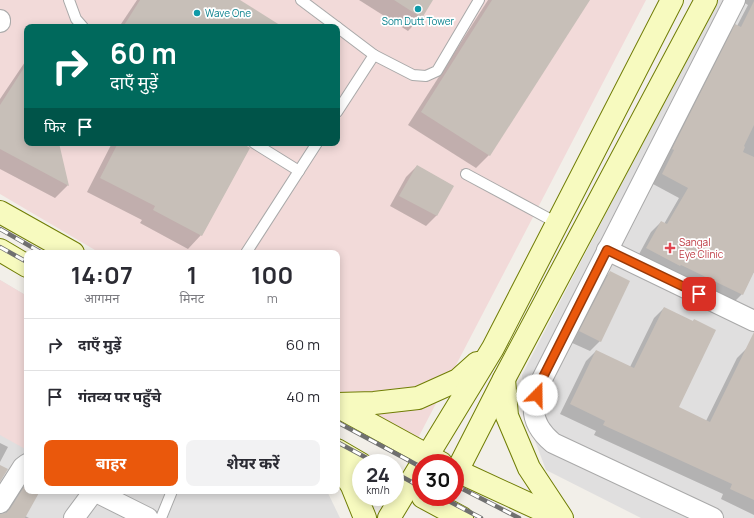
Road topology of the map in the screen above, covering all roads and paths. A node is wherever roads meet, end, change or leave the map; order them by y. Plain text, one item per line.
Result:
1 (69, 0) edge
2 (301, 0) edge
3 (479, 0) edge
4 (672, 0) edge
5 (706, 0) edge
6 (735, 0) edge
7 (80, 24) edge
8 (333, 24) edge
9 (340, 29) edge
10 (374, 55) junction
11 (340, 107) edge
12 (259, 146) edge
13 (315, 146) edge
14 (299, 171) junction
15 (466, 174) dead end
16 (0, 212) edge
17 (557, 223) junction
18 (0, 250) edge
19 (68, 250) edge
20 (248, 250) edge
21 (607, 250) junction
22 (24, 264) edge
23 (754, 321) edge
24 (493, 348) junction
25 (504, 379) junction
26 (340, 405) edge
27 (340, 407) edge
28 (340, 452) edge
29 (420, 454) edge
30 (445, 454) edge
31 (449, 454) edge
32 (352, 459) edge
33 (24, 466) edge
34 (340, 467) edge
35 (464, 476) edge
36 (92, 494) edge
37 (100, 494) edge
38 (171, 494) edge
39 (0, 503) edge
40 (412, 503) edge
41 (439, 506) edge
42 (74, 518) edge
43 (148, 518) edge
44 (161, 518) edge
45 (365, 518) edge
46 (389, 518) edge
47 (462, 518) edge
48 (561, 518) edge
49 (713, 518) edge

1 - 7 lane
2 - 8 lane
3 - 10 lane
4 - 17 street
5 - 25 street
6 - 21 street
9 - 10 lane
10 - 11 lane
12 - 14 lane
13 - 14 lane
14 - 20 lane
15 - 17 lane
16 - 19 street
17 - 24 street
18 - 22 street
21 - 23 street
21 - 49 street
24 - 26 street
24 - 30 street
25 - 31 street
25 - 48 street
27 - 29 street
28 - 32 street
33 - 39 street
34 - 45 street
35 - 48 street
36 - 42 street
37 - 43 street
38 - 44 lane
40 - 46 street
41 - 47 street

